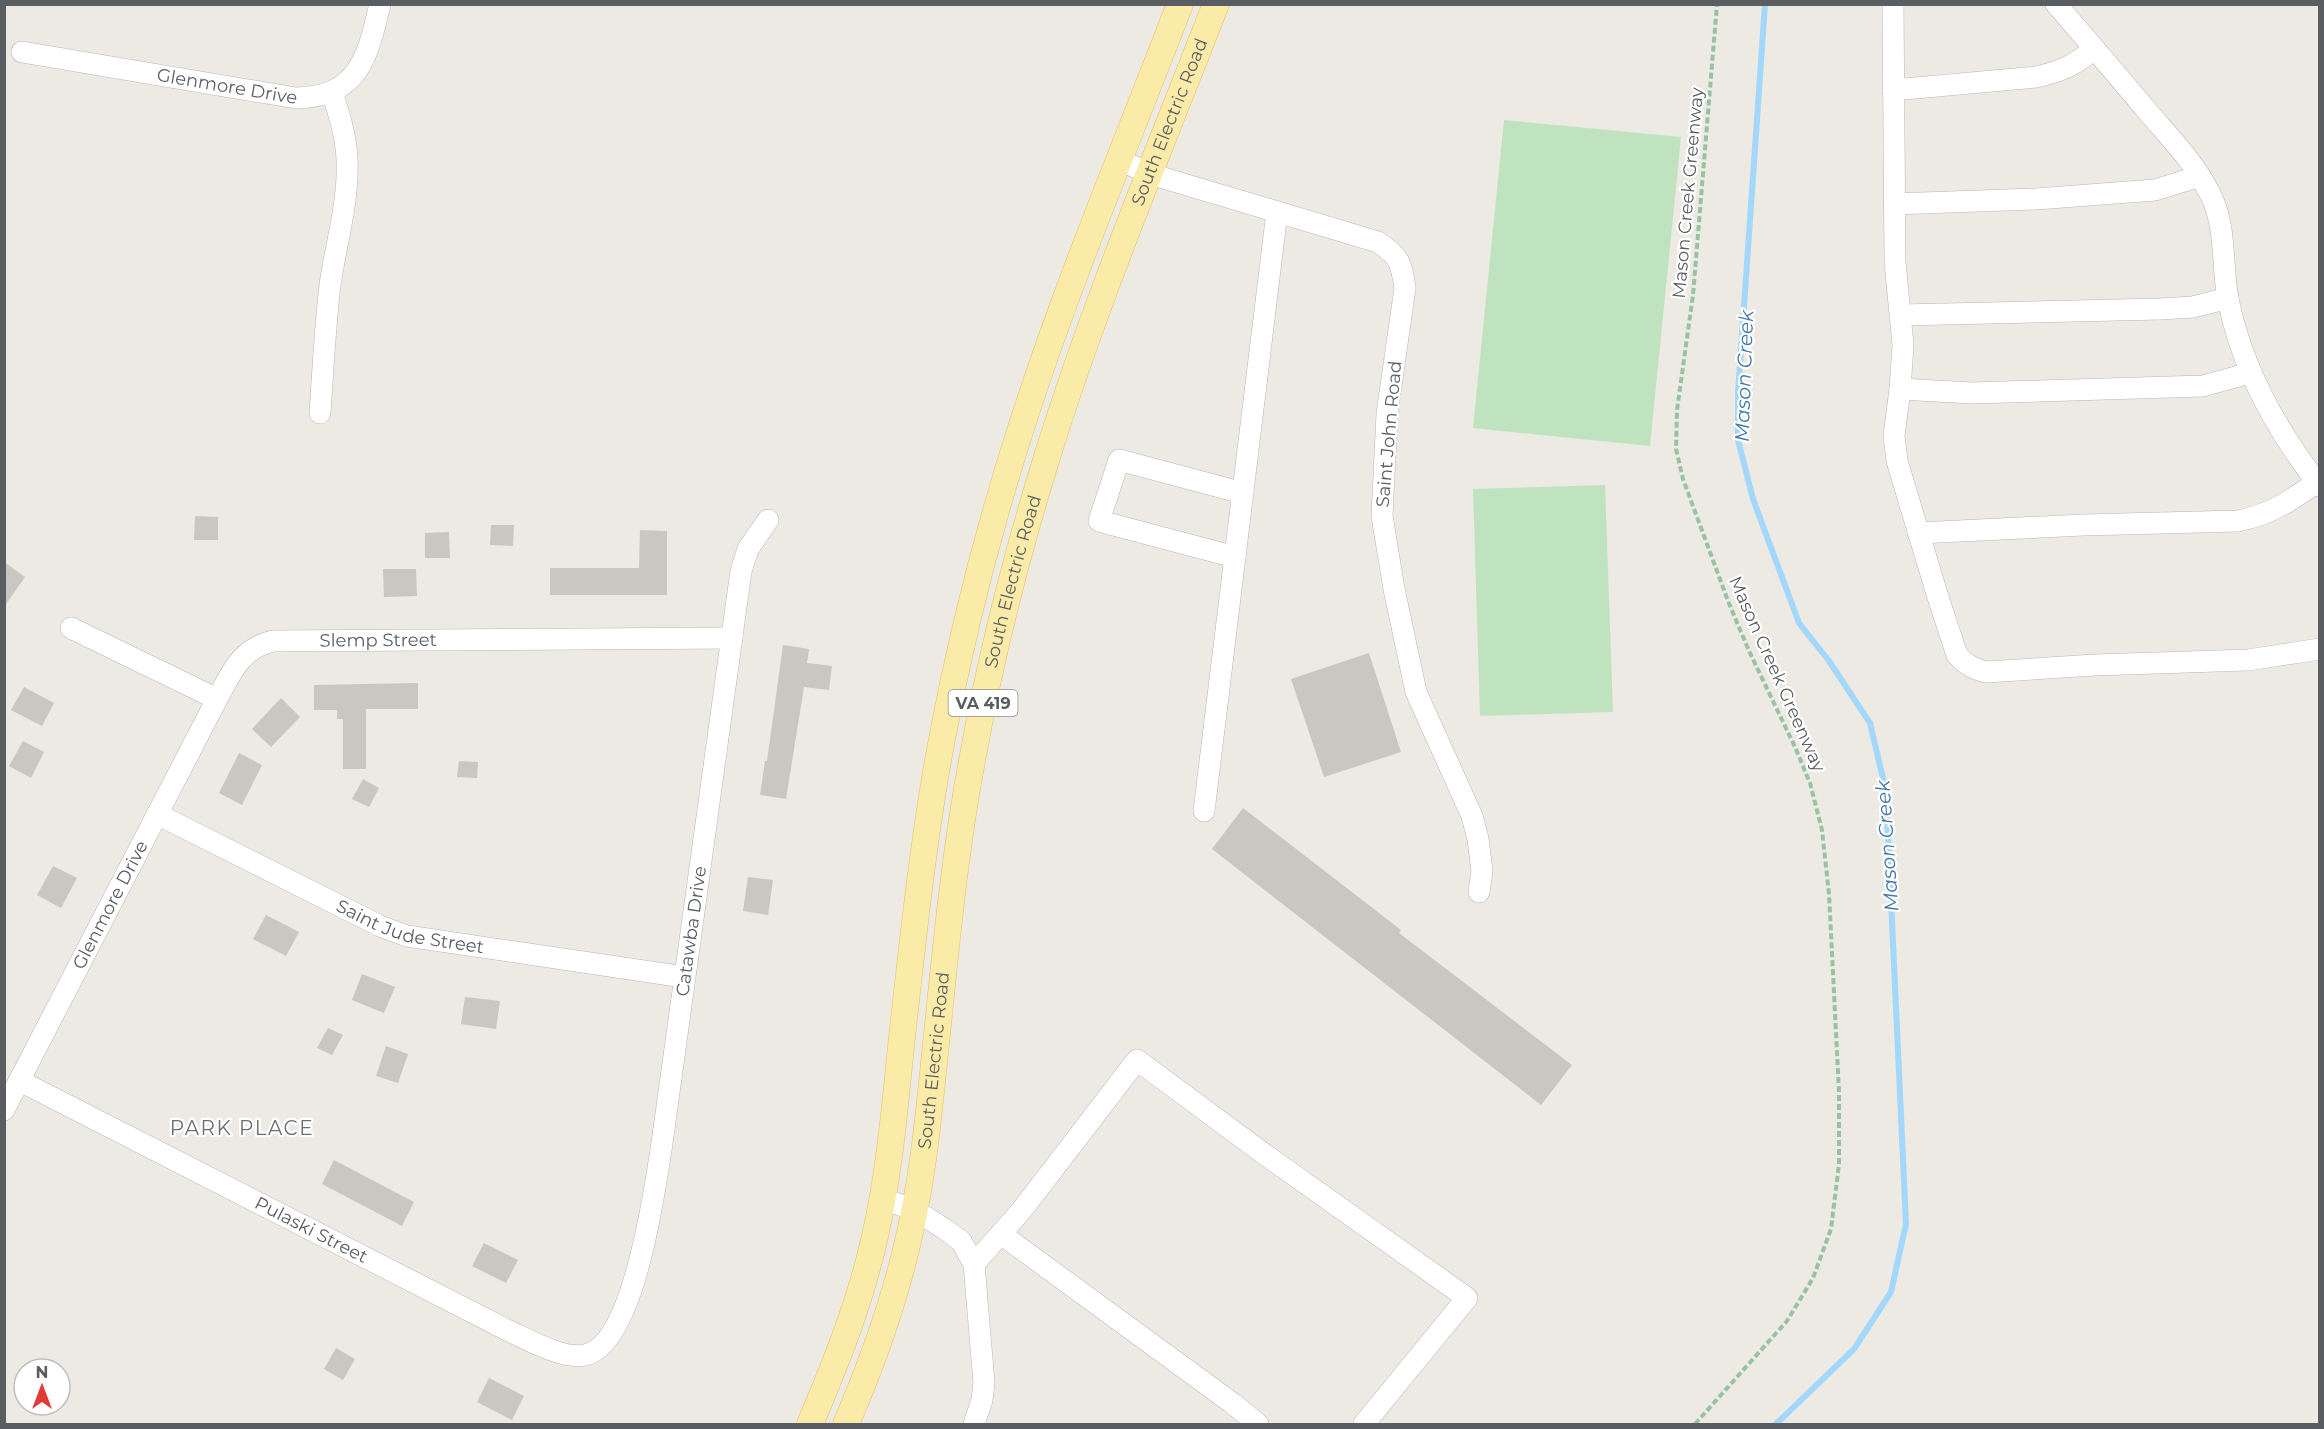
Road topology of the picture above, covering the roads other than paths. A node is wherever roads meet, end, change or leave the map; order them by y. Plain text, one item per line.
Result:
1 (380, 4) edge
2 (1180, 4) edge
3 (1216, 4) edge
4 (1893, 4) edge
5 (2056, 4) edge
6 (2094, 48) junction
7 (22, 52) dead end
8 (1893, 90) junction
9 (333, 92) junction
10 (1120, 160) junction
11 (1150, 174) junction
12 (2200, 176) junction
13 (1894, 204) junction
14 (1277, 212) junction
15 (2228, 298) junction
16 (1901, 315) junction
17 (2250, 373) junction
18 (1900, 389) junction
19 (320, 413) dead end
20 (2318, 484) edge
21 (1243, 493) junction
22 (768, 520) dead end
23 (1918, 533) junction
24 (1235, 557) junction
25 (71, 628) dead end
26 (732, 638) junction
27 (2319, 649) edge
28 (217, 699) junction
29 (1204, 811) dead end
30 (157, 814) junction
31 (1479, 892) dead end
32 (684, 977) junction
33 (20, 1081) junction
34 (4, 1110) edge
35 (883, 1199) junction
36 (915, 1210) junction
37 (1000, 1234) junction
38 (974, 1264) junction
39 (606, 1342) joint
40 (810, 1425) edge
41 (846, 1425) edge
42 (974, 1425) edge
43 (1258, 1425) edge
44 (1364, 1425) edge

1 - 9 street, Glenmore Drive
2 - 10 main road, South Electric Road / VA 419
3 - 11 main road, South Electric Road / VA 419
4 - 8 street
5 - 6 street
6 - 8 street
6 - 12 street
7 - 9 street, Glenmore Drive
8 - 13 street
9 - 19 street
10 - 11 street, Saint John Road
10 - 35 main road, South Electric Road / VA 419
11 - 14 street, Saint John Road
11 - 36 main road, South Electric Road / VA 419
12 - 13 street
12 - 15 street
13 - 16 street
14 - 21 street
14 - 31 street, Saint John Road
15 - 16 street
15 - 17 street
16 - 18 street
17 - 18 street
17 - 20 street
18 - 23 street
20 - 23 street
21 - 24 street
21 - 24 street
22 - 26 street, Catawba Drive
23 - 27 street
24 - 29 street
25 - 28 street
26 - 28 street, Slemp Street
26 - 32 street, Catawba Drive
28 - 30 street, Glenmore Drive
30 - 32 street, Saint Jude Street
30 - 33 street, Glenmore Drive
32 - 39 street, Catawba Drive
33 - 34 street, Glenmore Drive
33 - 39 street, Pulaski Street
35 - 36 street
35 - 40 main road, South Electric Road / VA 419
36 - 38 street
36 - 41 main road, South Electric Road / VA 419
37 - 38 street
37 - 43 street
37 - 44 street
38 - 42 street

